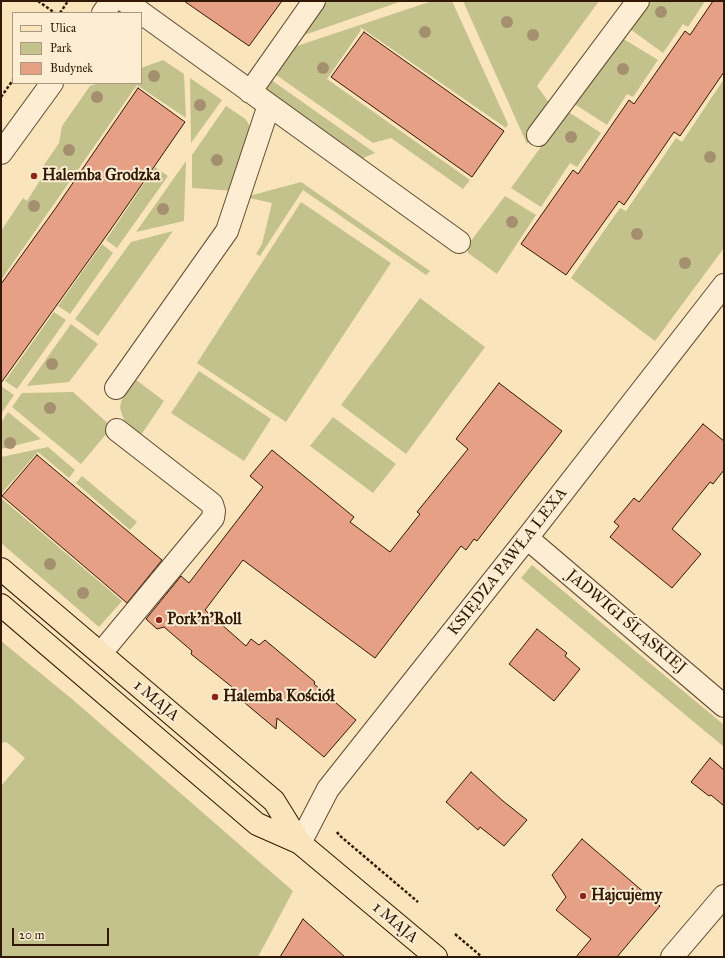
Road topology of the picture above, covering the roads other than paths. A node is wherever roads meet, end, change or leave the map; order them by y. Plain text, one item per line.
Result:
1 (112, 1) edge
2 (125, 1) edge
3 (314, 1) edge
4 (638, 1) edge
5 (104, 12) edge
6 (140, 12) edge
7 (142, 13) edge
8 (51, 84) edge
9 (250, 92) junction
10 (269, 105) junction
11 (538, 135) dead end
12 (1, 153) edge
13 (459, 242) dead end
14 (724, 285) edge
15 (116, 388) dead end
16 (117, 430) dead end
17 (527, 538) junction
18 (1, 569) edge
19 (1, 605) edge
20 (100, 653) junction
21 (724, 706) edge
22 (300, 843) junction
23 (724, 896) edge
24 (436, 957) edge
25 (672, 957) edge

1 - 5 street
2 - 6 street
3 - 9 street
4 - 11 street
7 - 9 street
8 - 12 street
9 - 10 street
10 - 13 street
10 - 15 street
14 - 17 street, KSIĘDZA PAWŁA LEXA
16 - 20 street
17 - 21 street, JADWIGI ŚLĄSKIEJ
17 - 22 street, KSIĘDZA PAWŁA LEXA
18 - 20 main road, 1 MAJA
19 - 22 main road, 1 MAJA
20 - 22 main road, 1 MAJA
22 - 24 main road, 1 MAJA
23 - 25 street

